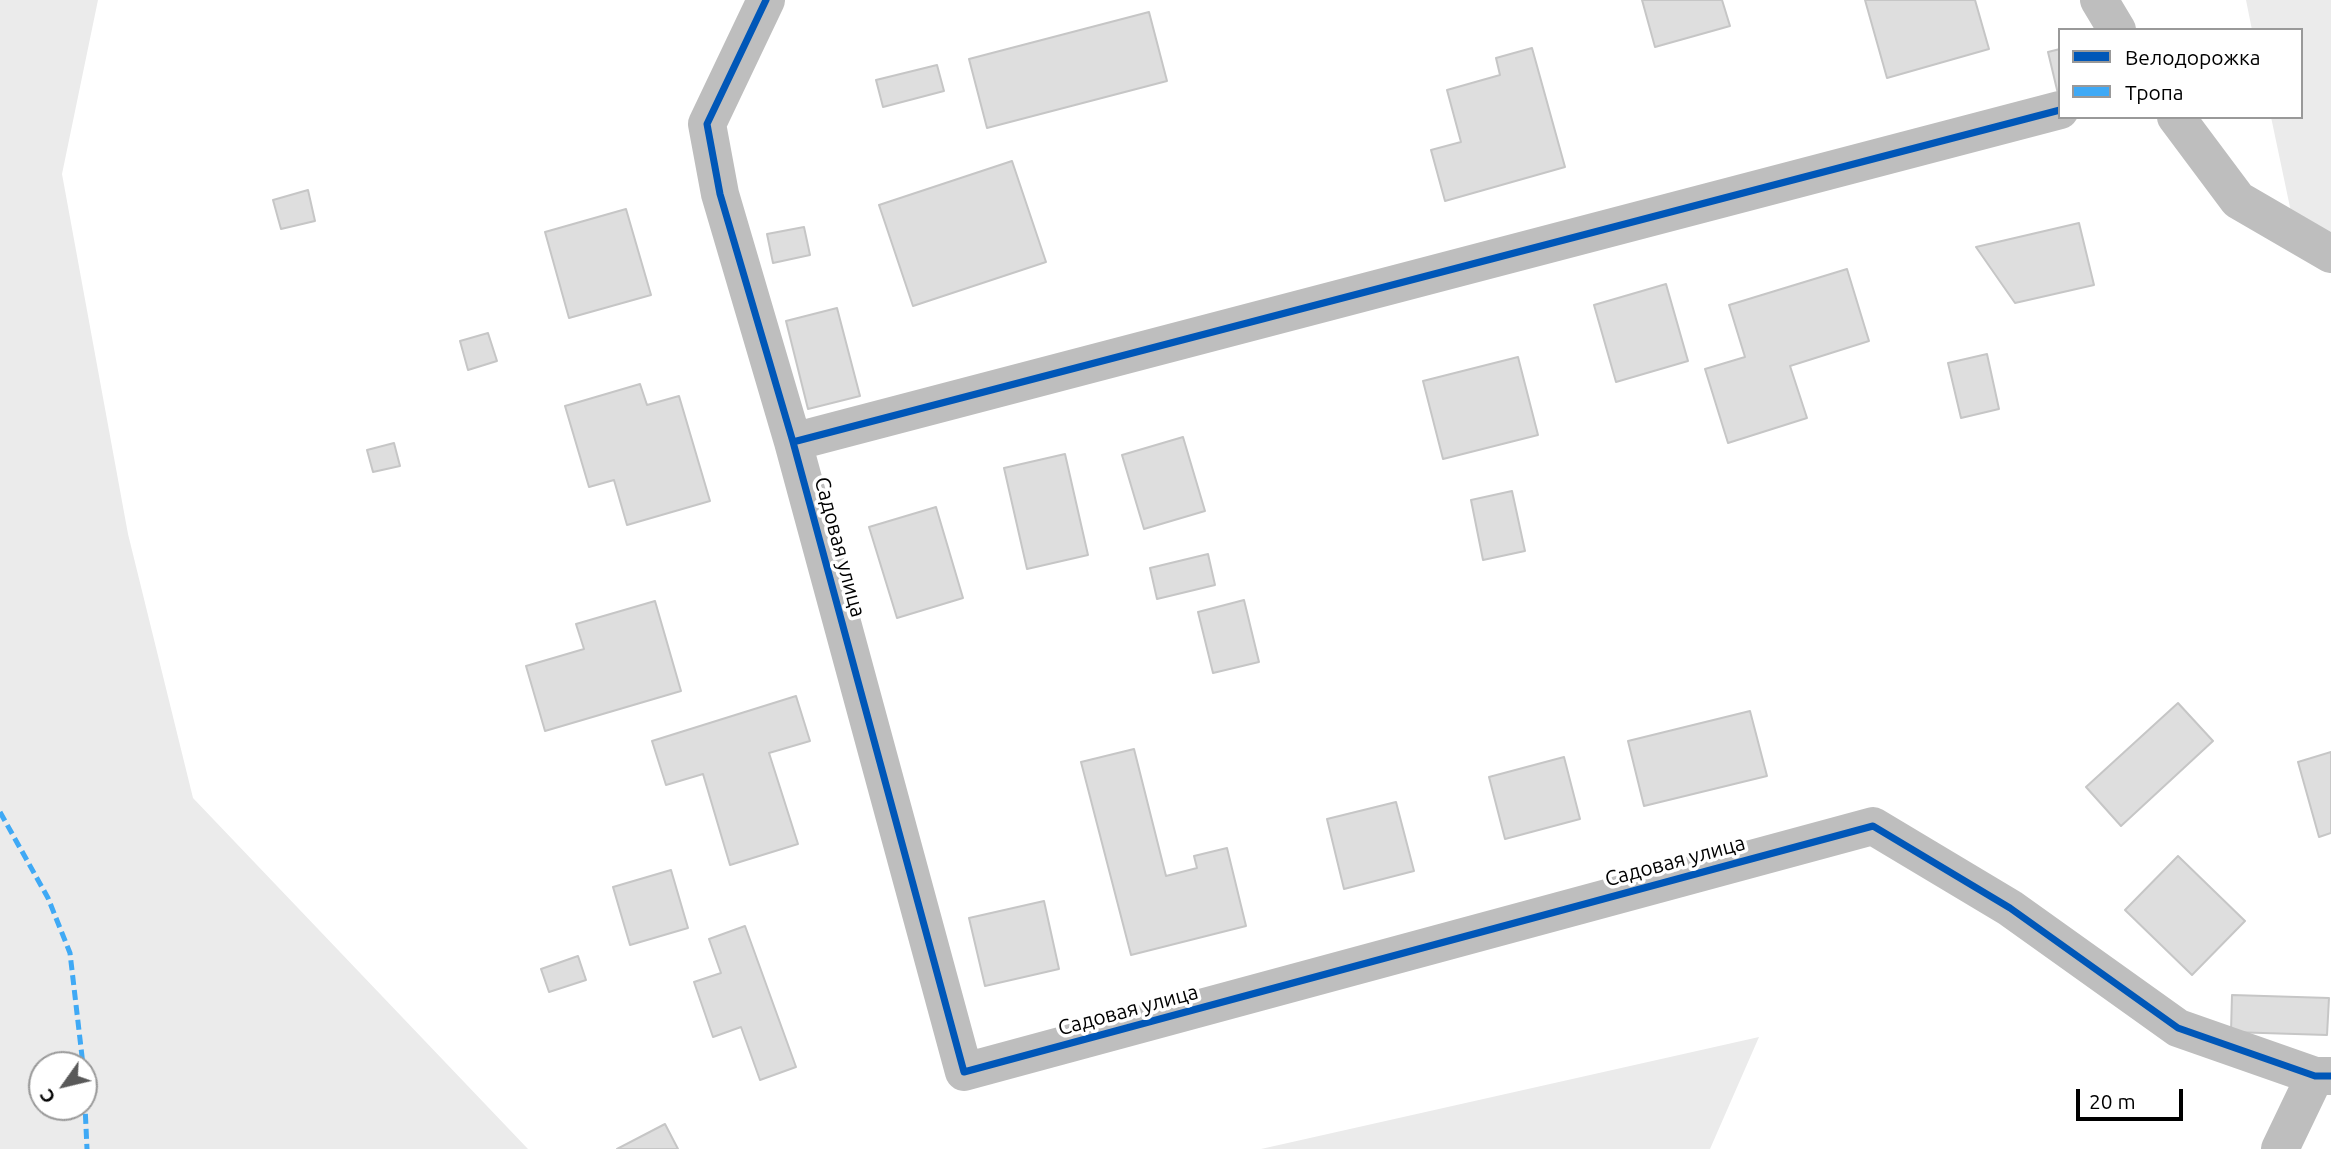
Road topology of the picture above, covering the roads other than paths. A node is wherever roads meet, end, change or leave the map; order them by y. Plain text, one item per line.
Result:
1 (766, 0) edge
2 (2099, 0) edge
3 (2116, 28) edge
4 (2058, 111) edge
5 (2177, 119) edge
6 (2331, 254) edge
7 (793, 442) junction
8 (2323, 1076) edge
9 (2280, 1149) edge

1 - 7 street, Садовая улица
2 - 3 street
4 - 7 street
5 - 6 street
7 - 8 street, Садовая улица
8 - 9 street

